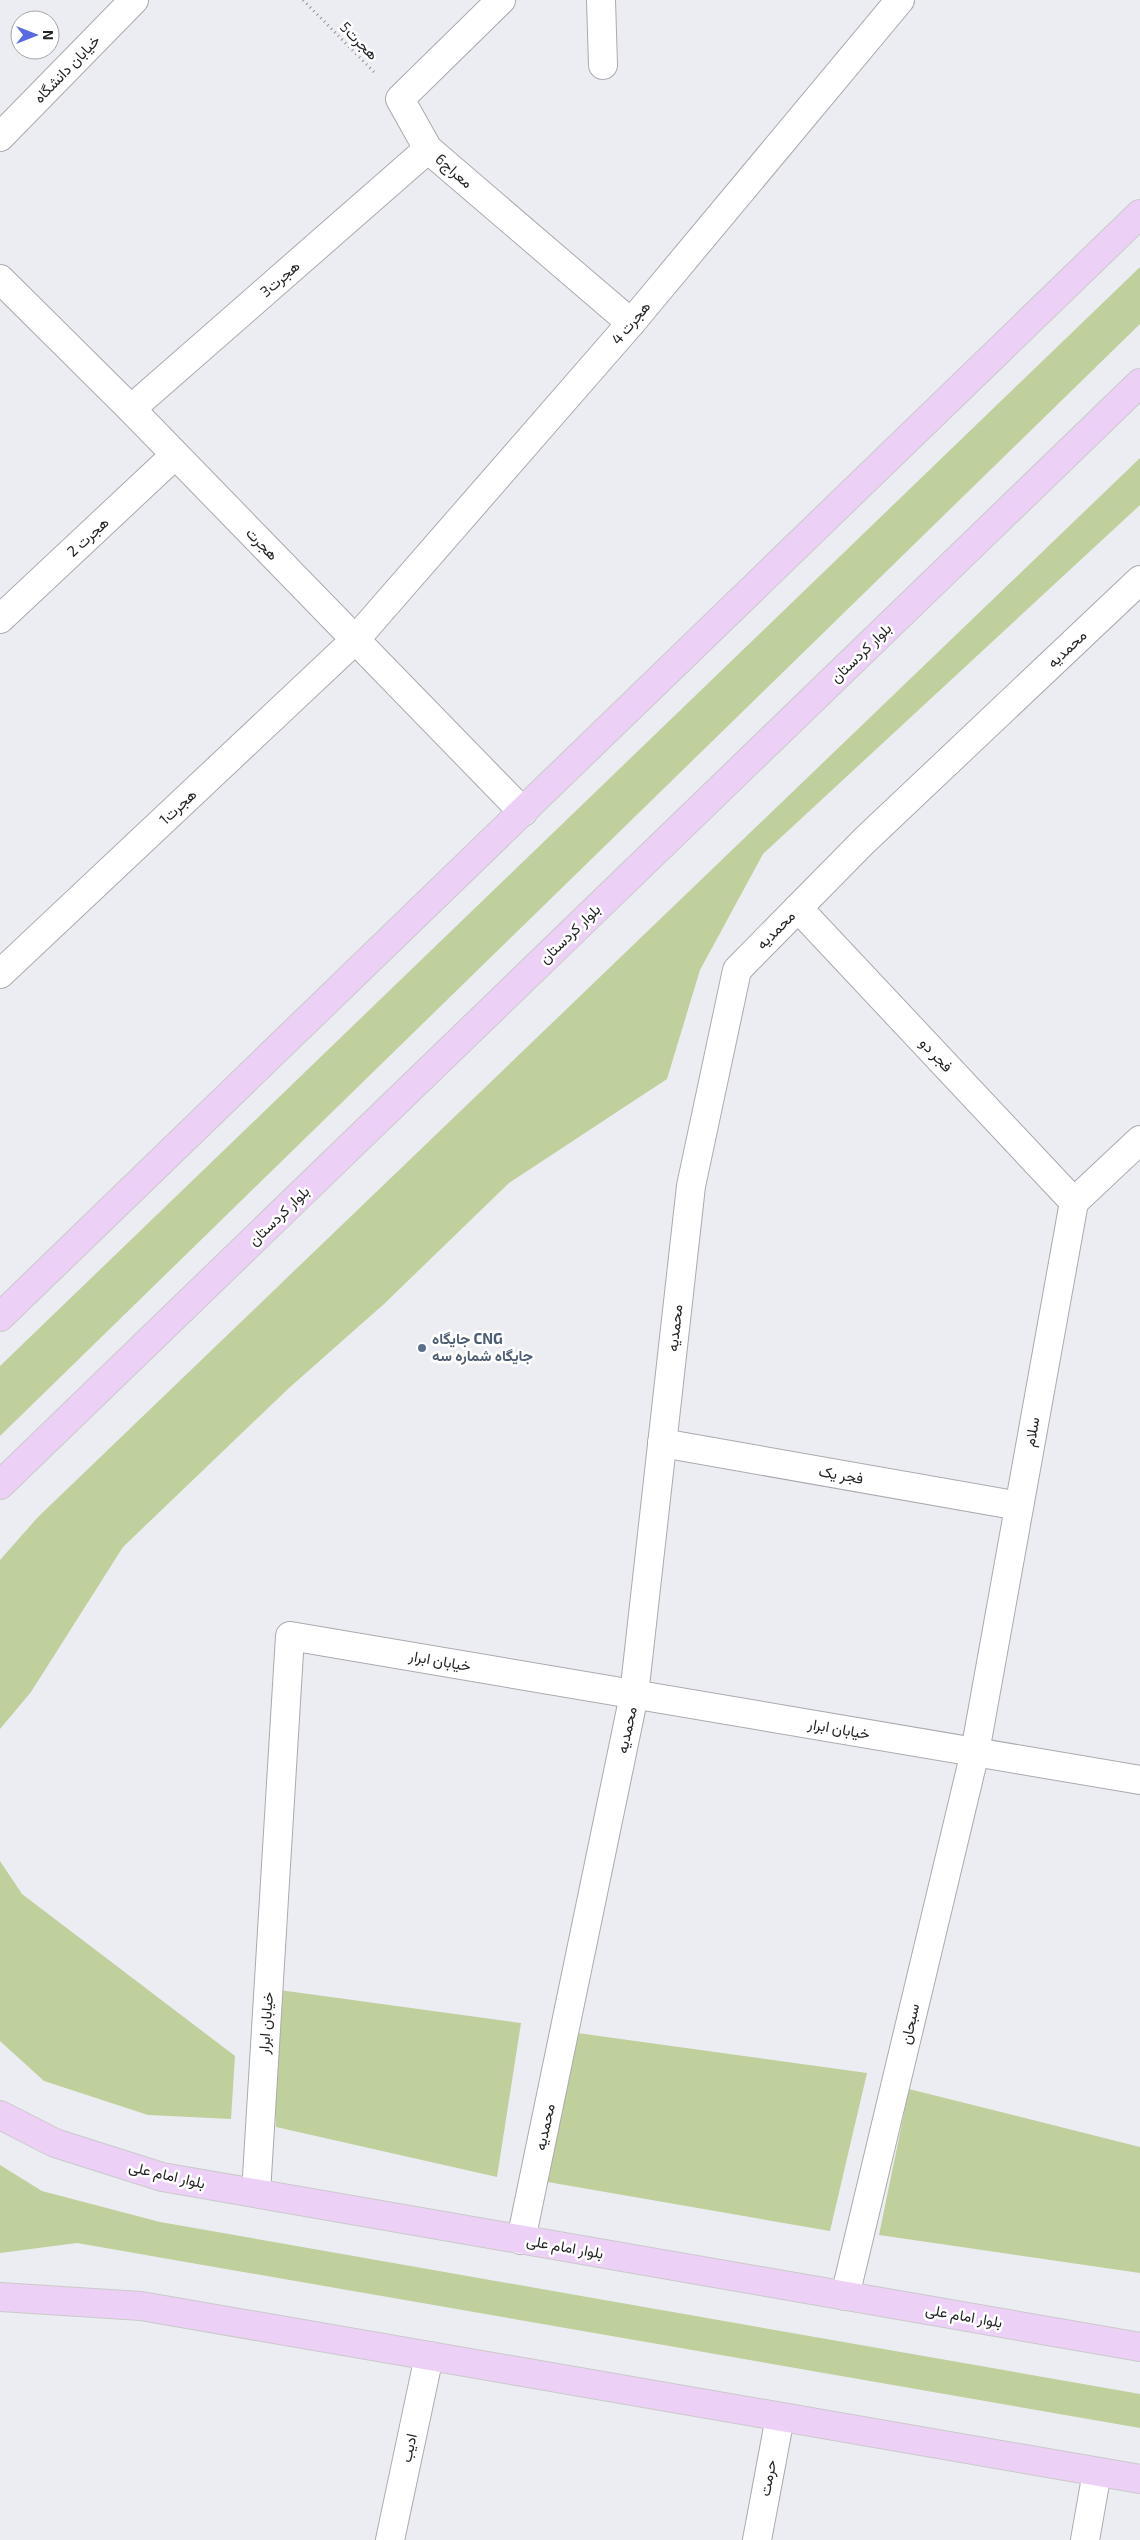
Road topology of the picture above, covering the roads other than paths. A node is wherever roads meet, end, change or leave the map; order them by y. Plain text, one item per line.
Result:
1 (134, 0) edge
2 (500, 0) edge
3 (601, 0) edge
4 (900, 0) edge
5 (603, 65) dead end
6 (0, 138) edge
7 (428, 149) junction
8 (1140, 214) edge
9 (0, 279) edge
10 (631, 323) junction
11 (1140, 383) edge
12 (131, 410) junction
13 (175, 455) junction
14 (1140, 580) edge
15 (0, 619) edge
16 (356, 640) junction
17 (523, 812) junction
18 (798, 908) junction
19 (3, 966) edge
20 (1140, 1140) edge
21 (1074, 1202) junction
22 (0, 1317) edge
23 (662, 1443) junction
24 (0, 1485) edge
25 (1019, 1506) junction
26 (634, 1695) junction
27 (975, 1752) junction
28 (1140, 1780) edge
29 (0, 2115) edge
30 (256, 2193) junction
31 (521, 2240) junction
32 (845, 2296) junction
33 (0, 2297) edge
34 (1140, 2347) edge
35 (429, 2356) junction
36 (780, 2416) junction
37 (1097, 2472) junction
38 (1140, 2480) edge
39 (390, 2540) edge
40 (756, 2540) edge
41 (1085, 2540) edge

1 - 6 street, خیابان دانشگاه
2 - 7 street, معراج6
3 - 5 street
4 - 10 street, هجرت 4
7 - 10 street, معراج6
7 - 12 street, هجرت3
8 - 17 main road
9 - 12 street, هجرت
10 - 16 street, هجرت 4
11 - 24 main road, بلوار کردستان
12 - 13 street, هجرت
13 - 15 street, هجرت 2
13 - 16 street, هجرت
14 - 18 street, محمدیه
16 - 17 street, هجرت
16 - 19 street, هجرت1
17 - 22 main road
18 - 21 street, فجر دو
18 - 23 street, محمدیه
20 - 21 street
21 - 25 street, سلام
23 - 25 street, فجر یک
23 - 26 street, محمدیه
25 - 27 street, سلام
26 - 27 street, خیابان ابرار
26 - 30 street, خیابان ابرار
26 - 31 street, محمدیه
27 - 28 street, خیابان ابرار
27 - 32 street, سبحان
29 - 30 main road, بلوار امام علی
30 - 31 main road, بلوار امام علی
31 - 32 main road, بلوار امام علی
32 - 34 main road, بلوار امام علی
33 - 35 main road
35 - 36 main road
35 - 39 street, ادیب
36 - 37 main road
36 - 40 street, حرمت
37 - 38 main road
37 - 41 street

